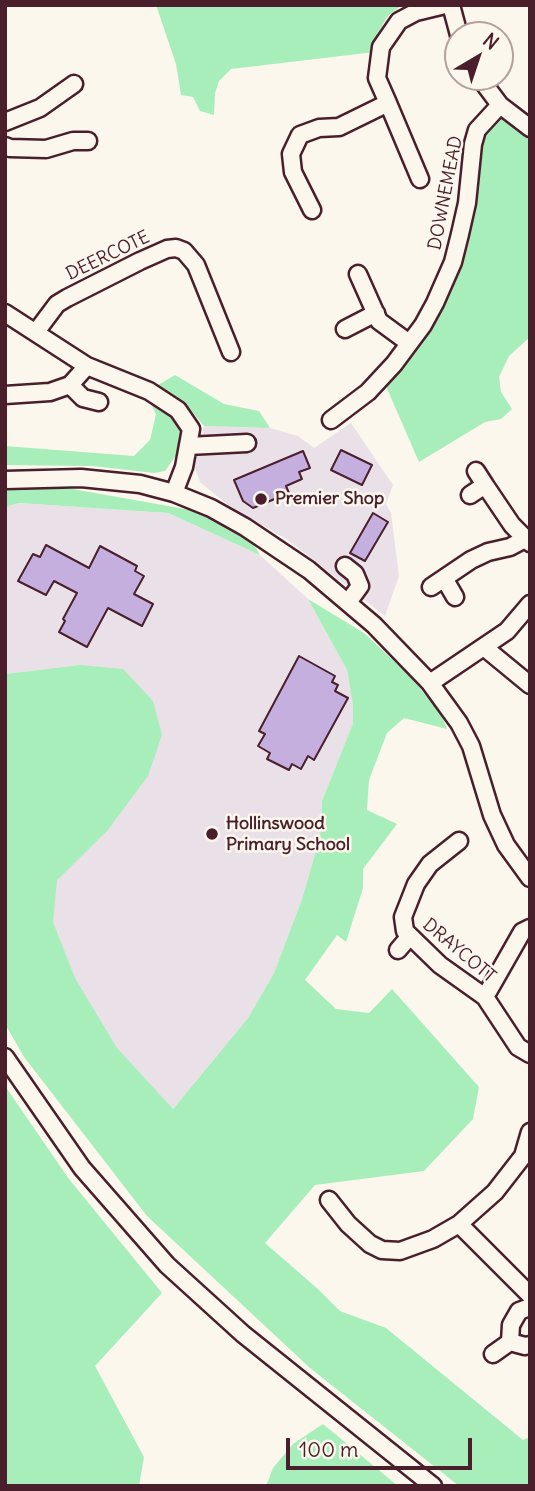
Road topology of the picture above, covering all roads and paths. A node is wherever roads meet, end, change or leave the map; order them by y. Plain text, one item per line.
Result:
1 (445, 5) edge
2 (74, 84) dead end
3 (490, 91) edge
4 (388, 103) junction
5 (500, 105) junction
6 (5, 122) edge
7 (530, 128) edge
8 (88, 141) dead end
9 (5, 146) edge
10 (420, 179) dead end
11 (313, 209) dead end
12 (358, 274) dead end
13 (5, 313) edge
14 (376, 313) junction
15 (345, 329) dead end
16 (36, 332) junction
17 (410, 343) junction
18 (231, 352) dead end
19 (88, 366) junction
20 (70, 385) junction
21 (5, 396) edge
22 (99, 402) dead end
23 (331, 420) dead end
24 (247, 443) dead end
25 (188, 446) junction
26 (475, 471) dead end
27 (5, 481) edge
28 (485, 485) junction
29 (174, 493) junction
30 (470, 495) dead end
31 (527, 541) edge
32 (345, 566) dead end
33 (455, 597) dead end
34 (349, 601) junction
35 (530, 604) edge
36 (485, 648) junction
37 (430, 683) junction
38 (530, 685) edge
39 (459, 841) dead end
40 (530, 877) edge
41 (530, 928) edge
42 (410, 936) junction
43 (398, 950) dead end
44 (485, 997) junction
45 (530, 1054) edge
46 (5, 1057) edge
47 (530, 1132) edge
48 (329, 1200) dead end
49 (459, 1224) junction
50 (530, 1295) edge
51 (530, 1307) edge
52 (510, 1342) junction
53 (530, 1345) edge
54 (493, 1354) dead end
55 (433, 1486) edge

1 - 4 street
2 - 6 street
3 - 5 street
4 - 10 street
4 - 11 street
5 - 7 street
5 - 17 street, DOWNEMEAD
8 - 9 street
12 - 14 street
13 - 16 street
14 - 15 street
14 - 17 street
16 - 18 street, DEERCOTE
16 - 19 street
17 - 23 street, DOWNEMEAD
19 - 20 street
19 - 25 street
20 - 21 street
20 - 22 street
24 - 25 street
25 - 29 street
26 - 28 street
27 - 29 street
28 - 30 street
28 - 31 street
29 - 34 street
31 - 33 street
32 - 34 street
34 - 37 street
35 - 36 street
36 - 37 street
36 - 38 street
37 - 40 street
39 - 42 street, DRAYCOTT
41 - 44 street
42 - 43 street
42 - 44 street, DRAYCOTT
44 - 45 street, DRAYCOTT
46 - 55 street
47 - 49 street
48 - 49 street
49 - 50 street
51 - 52 street
52 - 53 street
52 - 54 street

